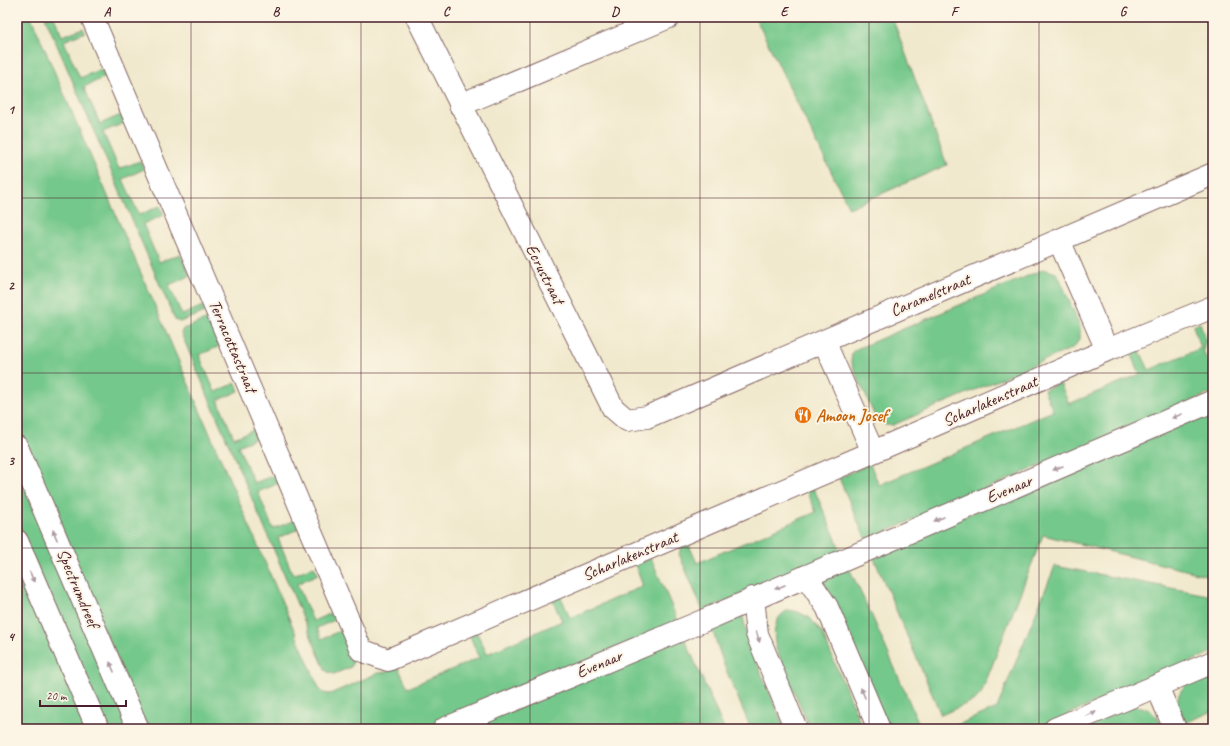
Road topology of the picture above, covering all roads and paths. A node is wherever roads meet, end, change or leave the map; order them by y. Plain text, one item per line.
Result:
1 (92, 17) edge
2 (417, 17) edge
3 (669, 17) edge
4 (460, 105) junction
5 (1213, 174) edge
6 (1059, 240) junction
7 (1213, 307) edge
8 (824, 341) junction
9 (1107, 350) junction
10 (1213, 400) edge
11 (647, 417) joint
12 (17, 447) edge
13 (873, 452) junction
14 (17, 541) edge
15 (806, 576) junction
16 (753, 598) junction
17 (388, 660) joint
18 (1213, 662) edge
19 (1156, 686) junction
20 (98, 729) edge
21 (138, 729) edge
22 (444, 729) edge
23 (796, 729) edge
24 (879, 729) edge
25 (1055, 729) edge
26 (1175, 729) edge

1 - 17 street, Terracottastraat
2 - 4 street, Ecrustraat
3 - 4 street
4 - 11 street, Ecrustraat
5 - 6 street, Caramelstraat
6 - 8 street, Caramelstraat
6 - 9 street
7 - 9 street, Scharlakenstraat
8 - 11 street, Caramelstraat
8 - 13 street
9 - 13 street, Scharlakenstraat
10 -> 15 street, Evenaar
21 -> 12 street, Spectrumdreef
13 - 17 street, Scharlakenstraat
14 -> 20 street
15 -> 16 street, Evenaar
24 -> 15 street
16 - 22 street, Evenaar
16 -> 23 street
18 - 19 street
25 -> 19 street
19 - 26 street

